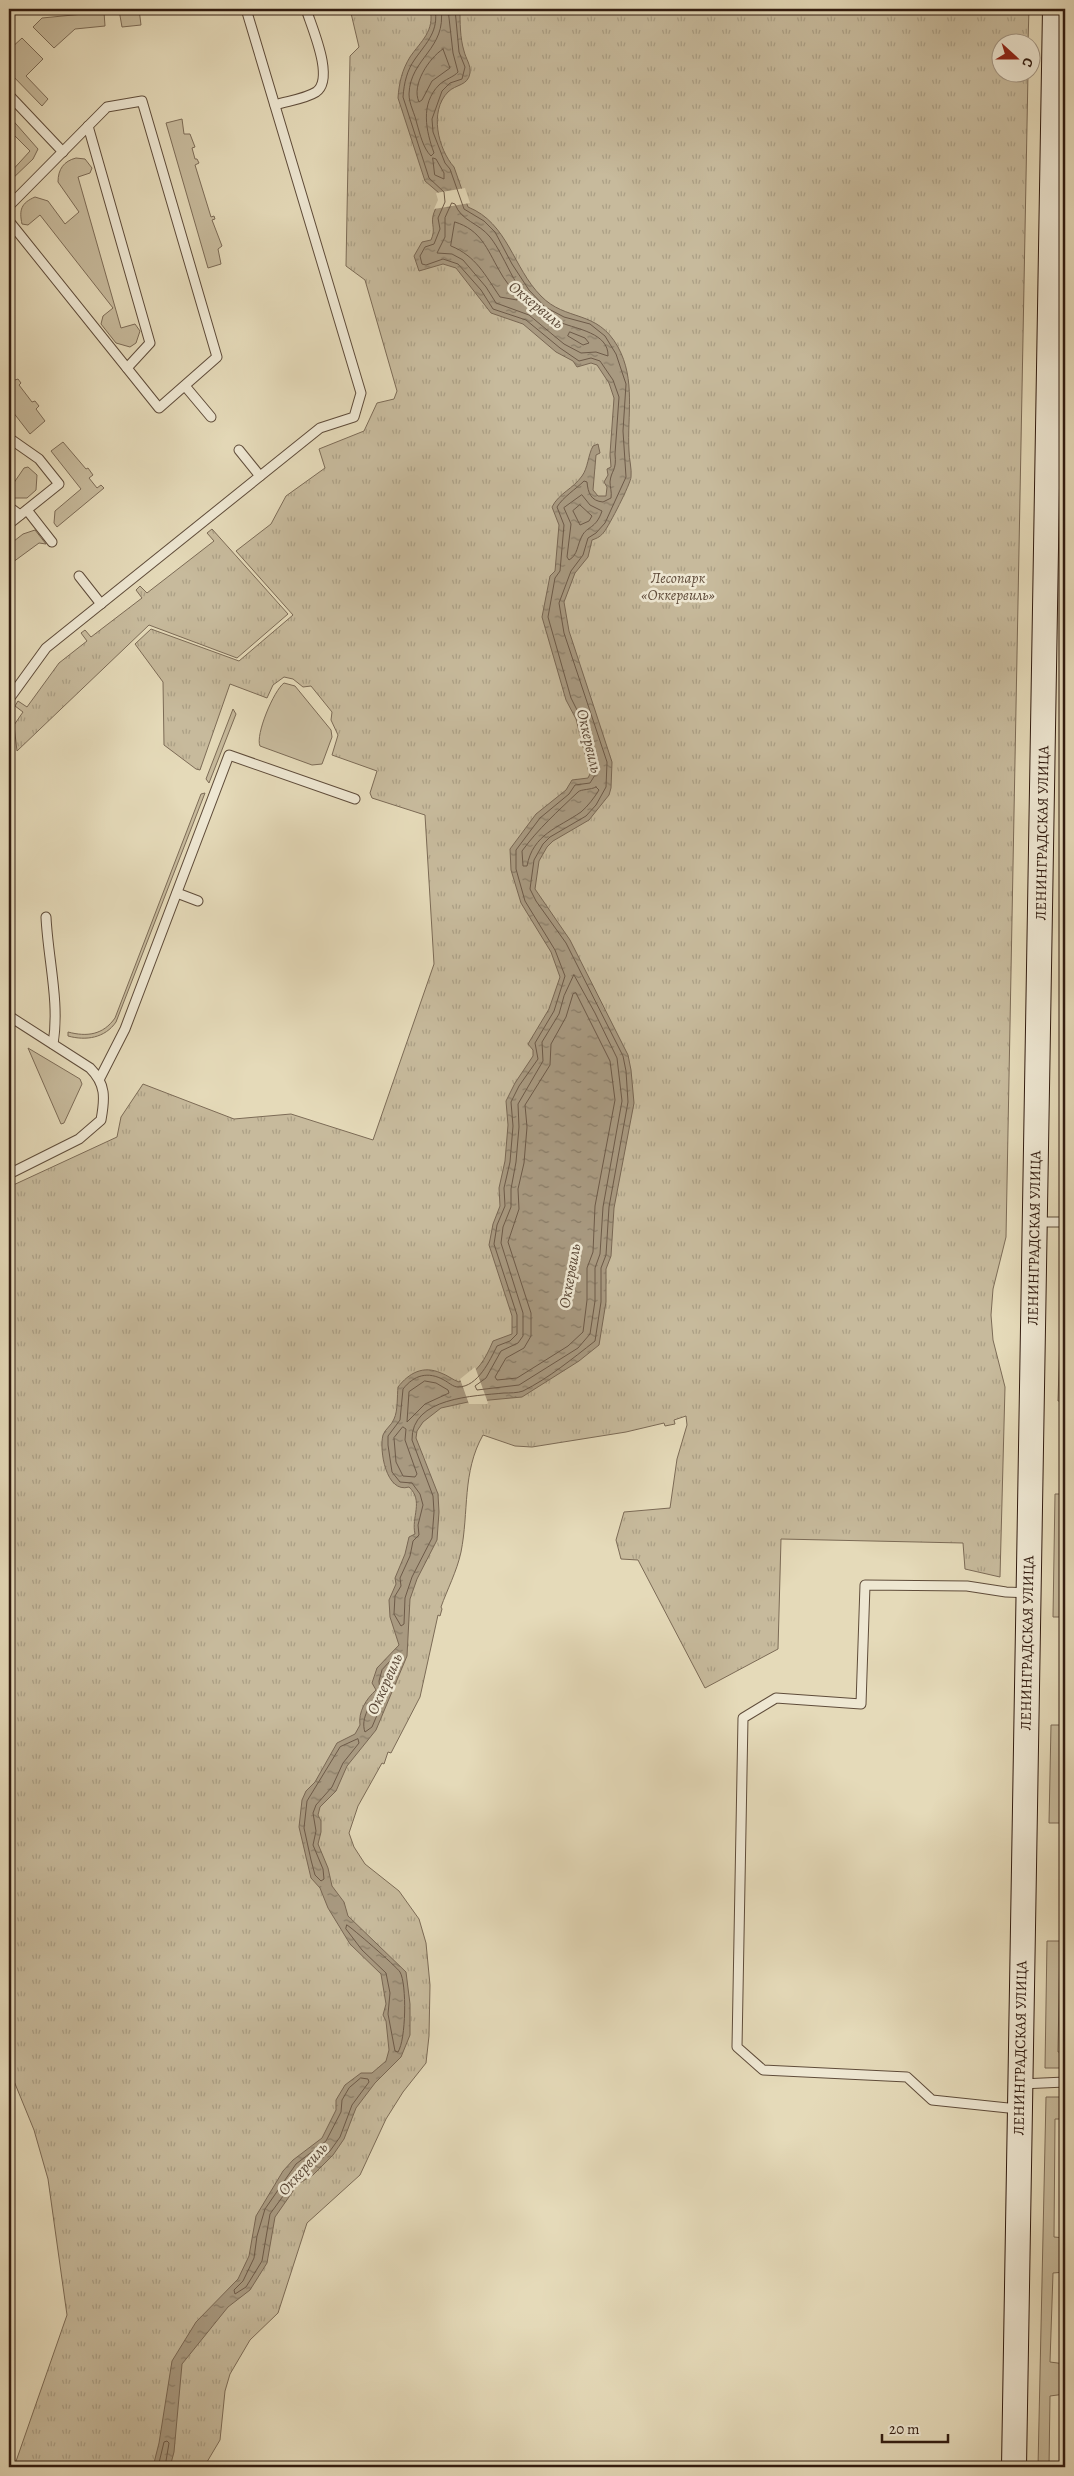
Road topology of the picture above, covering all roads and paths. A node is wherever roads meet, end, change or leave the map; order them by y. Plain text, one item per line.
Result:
1 (246, 9) edge
2 (306, 9) edge
3 (1055, 9) edge
4 (1061, 61) edge
5 (9, 95) edge
6 (275, 105) junction
7 (88, 126) junction
8 (63, 152) junction
9 (9, 206) edge
10 (9, 221) edge
11 (127, 368) junction
12 (185, 386) junction
13 (211, 417) dead end
14 (9, 438) edge
15 (239, 450) dead end
16 (260, 476) junction
17 (1057, 482) edge
18 (9, 507) edge
19 (23, 512) junction
20 (9, 524) edge
21 (52, 542) dead end
22 (79, 576) dead end
23 (101, 604) junction
24 (9, 699) edge
25 (355, 799) dead end
26 (176, 893) junction
27 (198, 902) dead end
28 (46, 917) dead end
29 (9, 1016) edge
30 (53, 1044) junction
31 (100, 1078) junction
32 (9, 1174) edge
33 (1035, 1222) junction
34 (1065, 1222) edge
35 (1028, 1592) junction
36 (1065, 2082) edge
37 (1019, 2084) junction
38 (1019, 2109) junction
39 (1014, 2467) edge

1 - 6 lane
2 - 6 lane
3 - 4 street, ЛЕНИНГРАДСКАЯ УЛИЦА
4 - 17 street, ЛЕНИНГРАДСКАЯ УЛИЦА
5 - 8 lane
6 - 16 lane
7 - 8 lane
7 - 11 lane
7 - 12 lane
8 - 9 lane
10 - 11 lane
11 - 12 lane
12 - 13 lane
14 - 19 lane
15 - 16 lane
16 - 23 lane
17 - 33 street, ЛЕНИНГРАДСКАЯ УЛИЦА
18 - 19 lane
19 - 20 lane
19 - 21 lane
22 - 23 lane
23 - 24 lane
25 - 26 lane
26 - 27 lane
26 - 31 lane
28 - 30 lane
29 - 30 lane
30 - 31 lane
31 - 32 lane
33 - 34 lane
33 - 35 street, ЛЕНИНГРАДСКАЯ УЛИЦА
35 - 37 street, ЛЕНИНГРАДСКАЯ УЛИЦА
35 - 38 lane
36 - 37 lane
37 - 38 street, ЛЕНИНГРАДСКАЯ УЛИЦА
38 - 39 street, ЛЕНИНГРАДСКАЯ УЛИЦА

